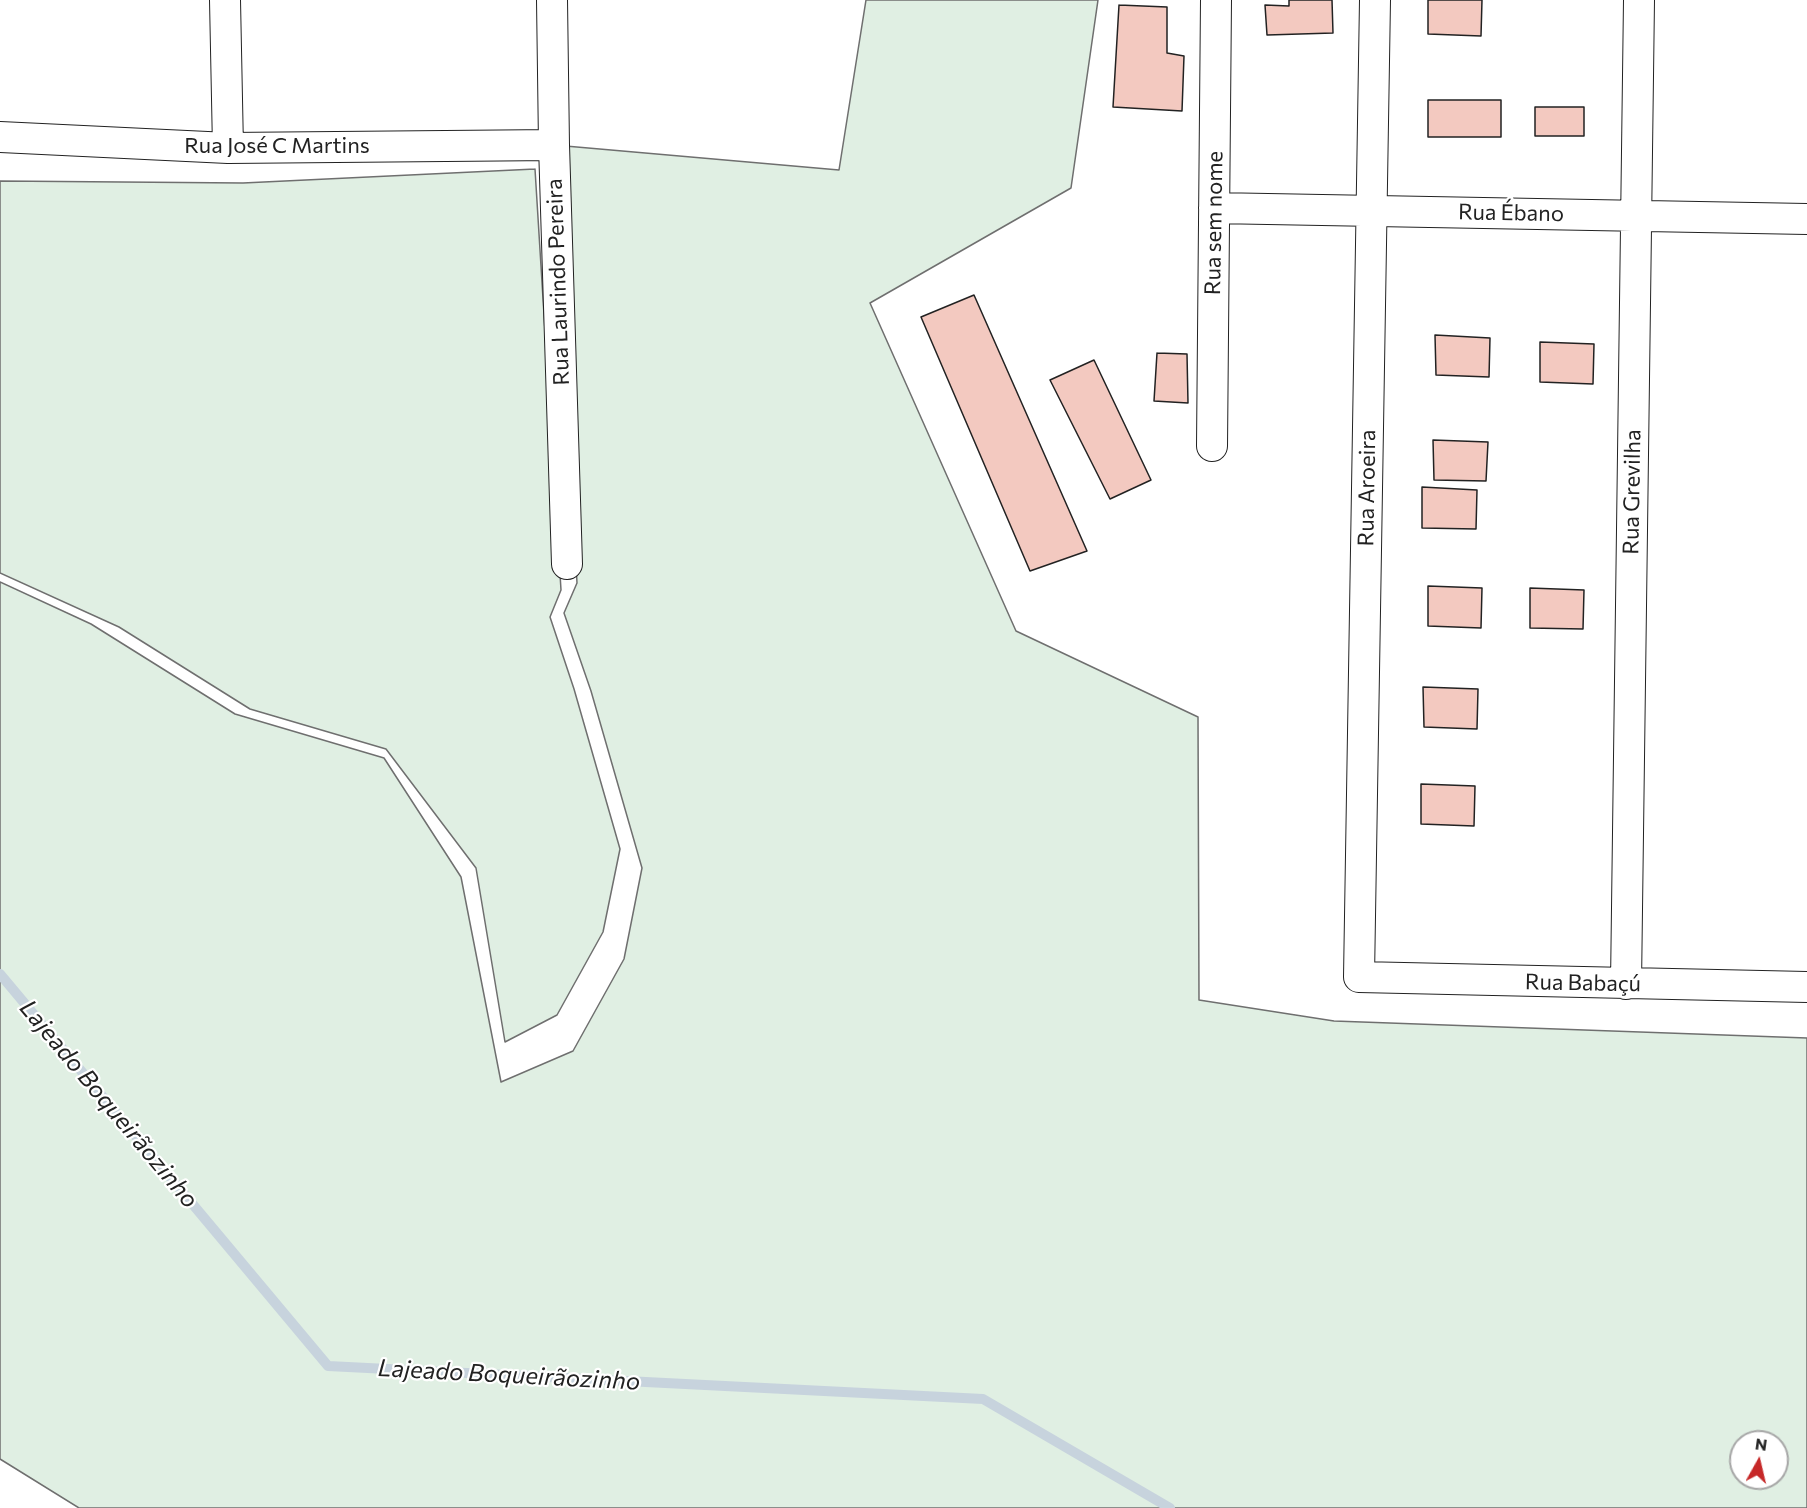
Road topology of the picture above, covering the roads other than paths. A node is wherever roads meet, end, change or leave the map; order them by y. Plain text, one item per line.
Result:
1 (225, 0) edge
2 (552, 0) edge
3 (1216, 0) edge
4 (1375, 0) edge
5 (1639, 0) edge
6 (0, 137) edge
7 (554, 145) junction
8 (228, 148) junction
9 (1214, 208) junction
10 (1371, 211) junction
11 (1635, 215) junction
12 (1807, 219) edge
13 (1212, 446) dead end
14 (567, 564) dead end
15 (1359, 977) joint
16 (1626, 984) junction
17 (1807, 987) edge

1 - 8 street
2 - 7 street, Rua Laurindo Pereira
3 - 9 street, Rua sem nome
4 - 10 street, Rua Aroeira
5 - 11 street, Rua Grevilha
6 - 8 street, Rua José C Martins
7 - 8 street, Rua José C Martins
7 - 14 street, Rua Laurindo Pereira
9 - 10 street, Rua Ébano
9 - 13 street, Rua sem nome
10 - 11 street, Rua Ébano
10 - 15 street, Rua Aroeira
11 - 12 street, Rua Ébano
11 - 16 street, Rua Grevilha
15 - 16 street, Rua Babaçú
16 - 17 street, Rua Babaçú

